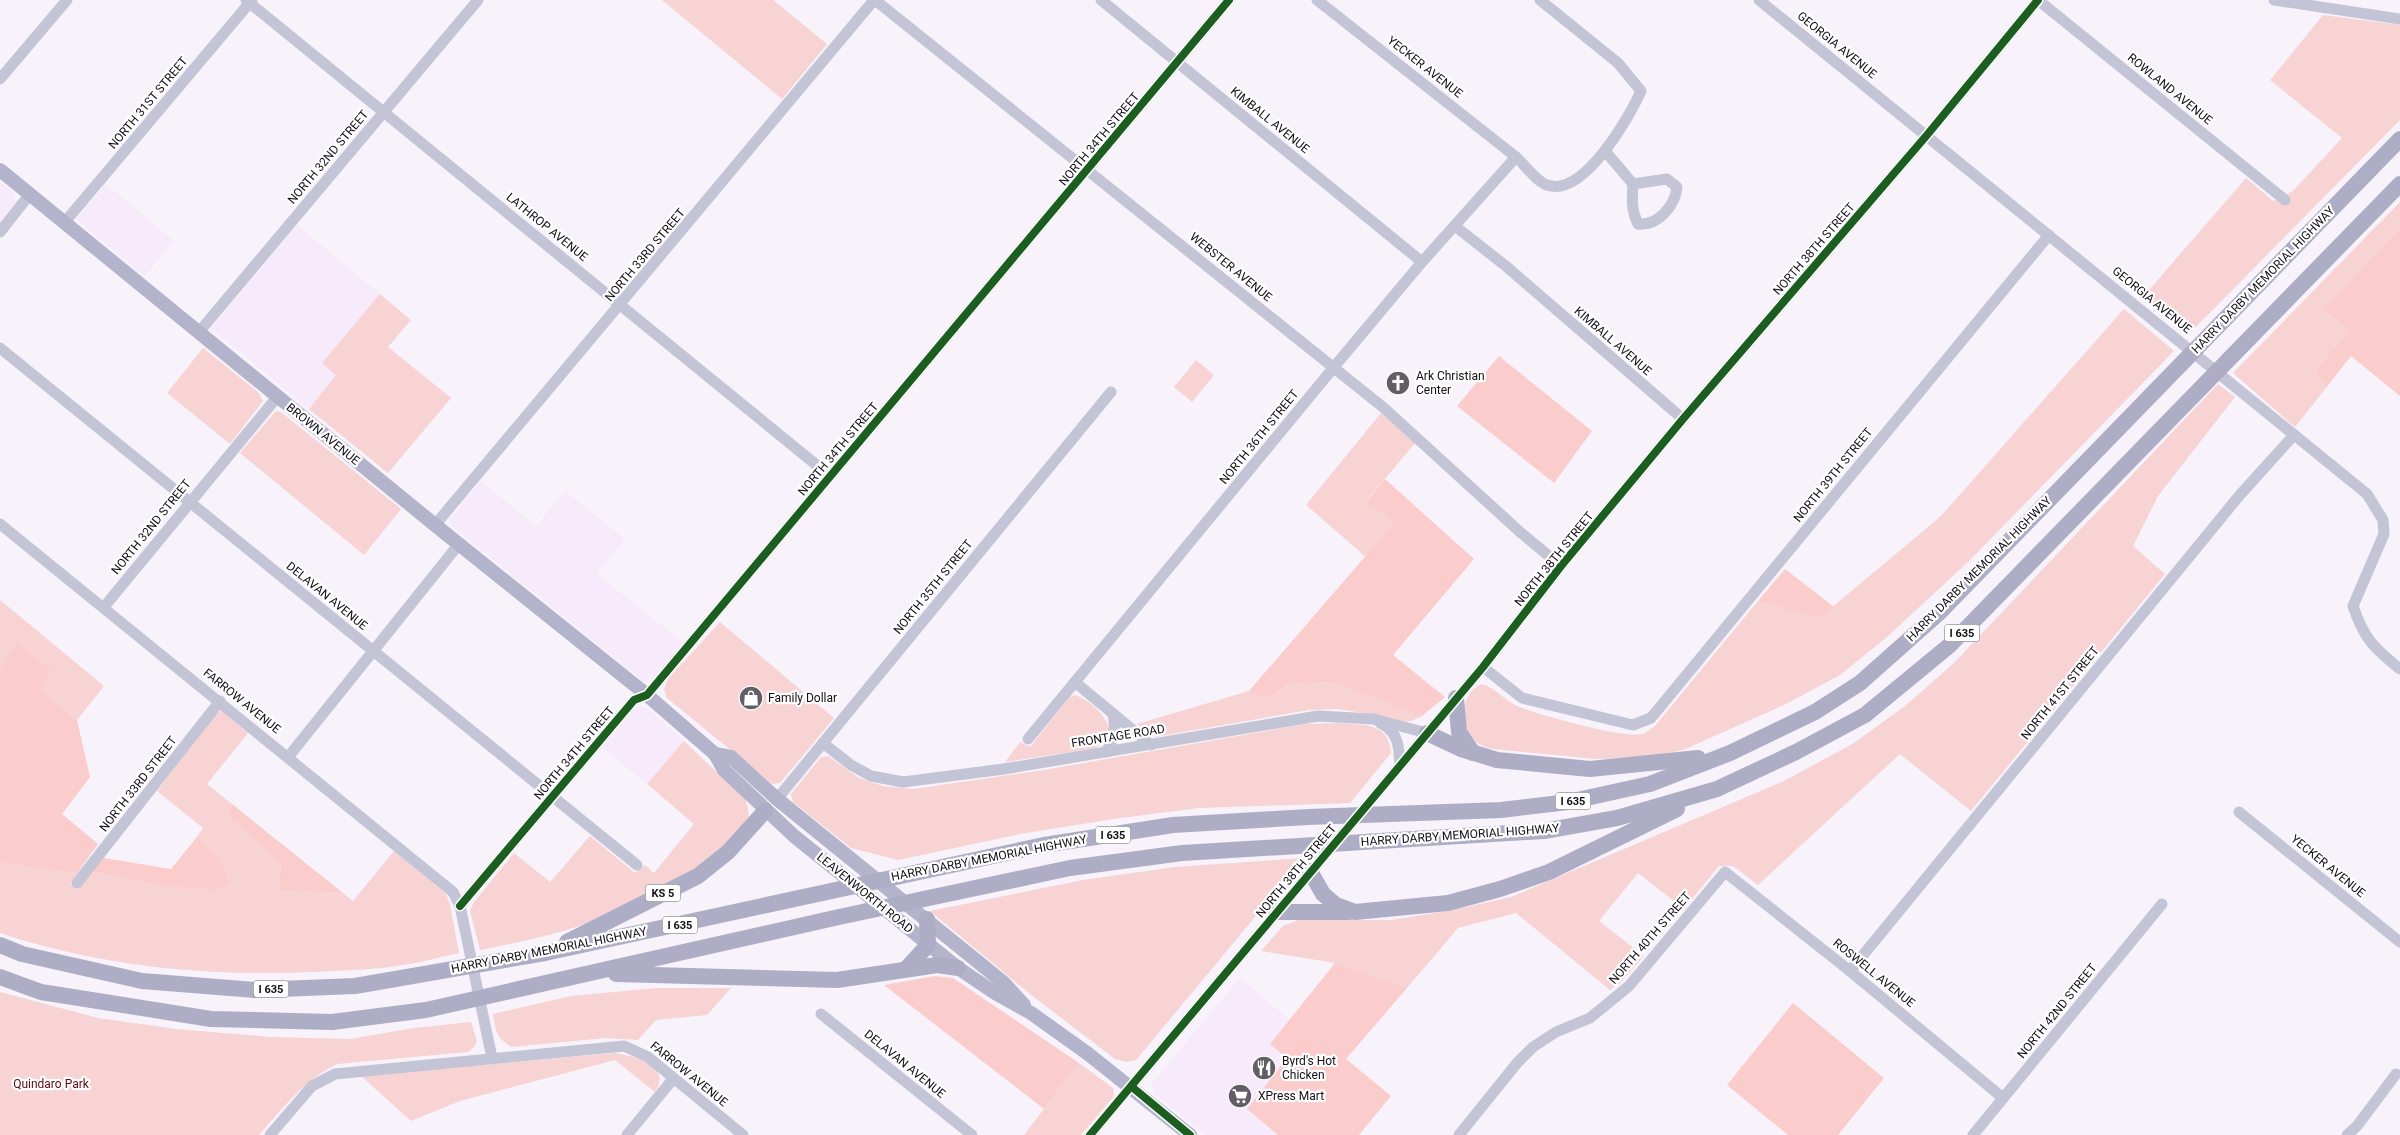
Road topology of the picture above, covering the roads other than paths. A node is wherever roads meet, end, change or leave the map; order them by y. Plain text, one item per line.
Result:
1 (67, 0) edge
2 (478, 0) edge
3 (874, 0) edge
4 (1100, 0) edge
5 (1229, 0) edge
6 (1317, 0) edge
7 (1540, 0) edge
8 (1759, 0) edge
9 (2038, 0) edge
10 (2274, 0) edge
11 (249, 1) edge
12 (2400, 19) edge
13 (1177, 63) junction
14 (0, 79) edge
15 (383, 112) junction
16 (1927, 135) junction
17 (2400, 139) edge
18 (1606, 152) junction
19 (1516, 156) junction
20 (0, 170) edge
21 (1088, 170) junction
22 (1633, 184) junction
23 (2400, 184) edge
24 (30, 194) junction
25 (2285, 200) dead end
26 (64, 223) junction
27 (1455, 226) junction
28 (0, 232) edge
29 (2049, 234) junction
30 (1422, 262) junction
31 (620, 305) junction
32 (199, 332) junction
33 (0, 348) edge
34 (1334, 367) junction
35 (1111, 392) dead end
36 (278, 396) junction
37 (1683, 419) junction
38 (2294, 435) junction
39 (830, 476) junction
40 (190, 502) junction
41 (0, 524) edge
42 (435, 525) junction
43 (459, 544) junction
44 (1560, 566) junction
45 (104, 607) junction
46 (373, 650) junction
47 (1483, 667) junction
48 (2400, 669) edge
49 (1076, 683) junction
50 (648, 695) junction
51 (1456, 698) junction
52 (220, 701) junction
53 (1113, 714) junction
54 (1373, 719) junction
55 (1427, 733) junction
56 (1028, 739) dead end
57 (823, 743) junction
58 (1151, 745) junction
59 (1106, 752) junction
60 (1730, 752) junction
61 (1473, 753) junction
62 (715, 754) junction
63 (289, 756) junction
64 (1400, 766) junction
65 (1717, 789) junction
66 (552, 796) junction
67 (777, 799) junction
68 (765, 811) junction
69 (2239, 812) dead end
70 (637, 866) dead end
71 (1310, 871) junction
72 (1725, 872) joint
73 (78, 883) dead end
74 (2162, 904) dead end
75 (460, 906) junction
76 (1276, 912) junction
77 (1355, 912) junction
78 (926, 920) junction
79 (2400, 942) edge
80 (0, 945) edge
81 (928, 945) junction
82 (544, 953) junction
83 (958, 968) junction
84 (906, 969) junction
85 (1850, 971) junction
86 (591, 973) junction
87 (0, 977) edge
88 (1031, 1013) junction
89 (821, 1014) dead end
90 (492, 1058) junction
91 (2396, 1074) dead end
92 (673, 1078) junction
93 (1132, 1087) junction
94 (2003, 1098) junction
95 (270, 1135) edge
96 (627, 1135) edge
97 (743, 1135) edge
98 (972, 1135) edge
99 (1090, 1135) edge
100 (1190, 1135) edge
101 (1459, 1135) edge
102 (1973, 1135) edge
103 (2347, 1135) edge

1 - 14 street
2 - 15 street, NORTH 32ND STREET
3 - 21 street, WEBSTER AVENUE
3 - 31 street, NORTH 33RD STREET
4 - 13 street, KIMBALL AVENUE
5 - 13 street, NORTH 34TH STREET
6 - 19 street, YECKER AVENUE
7 - 18 street, YECKER AVENUE
8 - 16 street, GEORGIA AVENUE
9 - 16 street, NORTH 38TH STREET
9 - 25 street, ROWLAND AVENUE
10 - 12 street
11 - 15 street, LATHROP AVENUE
11 - 26 street, NORTH 31ST STREET
13 - 21 street, NORTH 34TH STREET
13 - 30 street, KIMBALL AVENUE
15 - 31 street, LATHROP AVENUE
15 - 32 street, NORTH 32ND STREET
16 - 29 street, GEORGIA AVENUE
16 - 37 street, NORTH 38TH STREET
17 - 60 highway, HARRY DARBY MEMORIAL HIGHWAY / I 635
18 - 19 street, YECKER AVENUE
18 - 22 street
19 - 27 street, NORTH 36TH STREET
20 - 24 main road, BROWN AVENUE
21 - 34 street, WEBSTER AVENUE
21 - 39 street, NORTH 34TH STREET
22 - 22 street
23 - 65 highway, HARRY DARBY MEMORIAL HIGHWAY / I 635
24 - 26 main road, BROWN AVENUE
24 - 28 street
26 - 32 main road, BROWN AVENUE
27 - 30 street, NORTH 36TH STREET
27 - 37 street, KIMBALL AVENUE
29 - 38 street, GEORGIA AVENUE
29 - 47 street, NORTH 39TH STREET
30 - 34 street, NORTH 36TH STREET
31 - 39 street, LATHROP AVENUE
31 - 42 street, NORTH 33RD STREET
32 - 36 main road, BROWN AVENUE
33 - 40 street, DELAVAN AVENUE
34 - 44 street, WEBSTER AVENUE
34 - 49 street, NORTH 36TH STREET
35 - 57 street, NORTH 35TH STREET
36 - 40 street, NORTH 32ND STREET
36 - 42 main road, BROWN AVENUE
37 - 44 street, NORTH 38TH STREET
38 - 48 street, GEORGIA AVENUE
38 - 85 street, NORTH 41ST STREET
39 - 50 street, NORTH 34TH STREET
40 - 45 street, NORTH 32ND STREET
40 - 46 street, DELAVAN AVENUE
41 - 45 street, FARROW AVENUE
42 - 43 main road, BROWN AVENUE
43 - 46 street
43 - 50 main road, BROWN AVENUE
44 - 47 street, NORTH 38TH STREET
45 - 52 street, FARROW AVENUE
46 - 63 street
46 - 66 street, DELAVAN AVENUE
47 - 51 street, NORTH 38TH STREET
49 - 53 street
49 - 56 street, NORTH 36TH STREET
50 - 62 main road, LEAVENWORTH ROAD
50 - 66 street, NORTH 34TH STREET
51 - 55 street, NORTH 38TH STREET
51 - 61 highway
52 - 63 street, FARROW AVENUE
52 - 73 street, NORTH 33RD STREET
53 - 58 street
53 - 59 street
54 - 55 street, FRONTAGE ROAD
54 - 58 street, FRONTAGE ROAD
54 - 64 street
55 - 61 highway
55 - 64 street, NORTH 38TH STREET
57 - 59 street, FRONTAGE ROAD
57 - 67 street, NORTH 35TH STREET
58 - 59 street, FRONTAGE ROAD
60 - 61 highway
60 - 82 highway, HARRY DARBY MEMORIAL HIGHWAY / I 635
62 - 67 main road, LEAVENWORTH ROAD
62 - 68 main road, LEAVENWORTH ROAD
63 - 75 street, FARROW AVENUE
64 - 71 street, NORTH 38TH STREET
65 - 77 highway
65 - 86 highway, HARRY DARBY MEMORIAL HIGHWAY / I 635
66 - 70 street, DELAVAN AVENUE
66 - 75 street, NORTH 34TH STREET
67 - 68 main road, KS 5
67 - 78 main road, LEAVENWORTH ROAD
68 - 81 main road, LEAVENWORTH ROAD
68 - 82 highway, KS 5
69 - 79 street, YECKER AVENUE
71 - 76 street, NORTH 38TH STREET
71 - 77 highway
72 - 85 street, ROSWELL AVENUE
72 - 101 street, NORTH 40TH STREET
74 - 94 street, NORTH 42ND STREET
75 - 90 street
76 - 77 highway
76 - 93 street, NORTH 38TH STREET
78 - 81 highway
78 - 88 main road, LEAVENWORTH ROAD
80 - 82 highway, HARRY DARBY MEMORIAL HIGHWAY / I 635
81 - 83 main road, LEAVENWORTH ROAD
81 - 84 highway
83 - 84 highway
83 - 88 main road, LEAVENWORTH ROAD
84 - 86 highway
85 - 94 street, ROSWELL AVENUE
86 - 87 highway, HARRY DARBY MEMORIAL HIGHWAY / I 635
88 - 93 main road, LEAVENWORTH ROAD
89 - 98 street, DELAVAN AVENUE
90 - 92 street, FARROW AVENUE
90 - 95 street
91 - 103 street
92 - 96 street
92 - 97 street, FARROW AVENUE
93 - 99 street, NORTH 38TH STREET
93 - 100 main road, LEAVENWORTH ROAD
94 - 102 street, NORTH 42ND STREET

